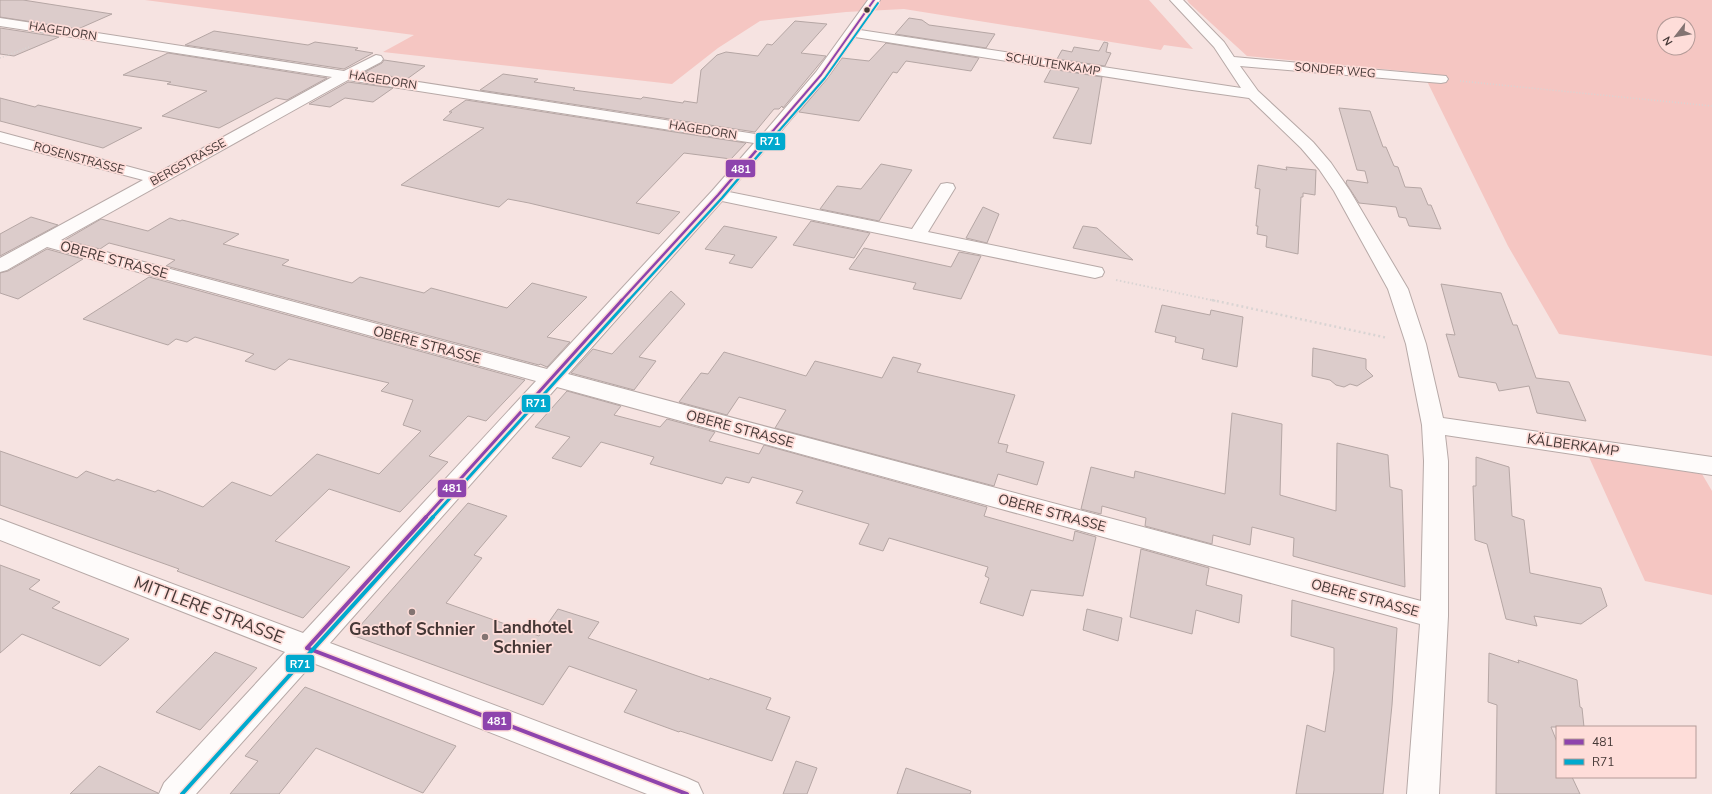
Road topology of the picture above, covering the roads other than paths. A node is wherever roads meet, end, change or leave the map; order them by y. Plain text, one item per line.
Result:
1 (874, 0) edge
2 (1176, 0) edge
3 (0, 22) edge
4 (852, 33) junction
5 (376, 58) dead end
6 (1230, 61) junction
7 (347, 75) junction
8 (1441, 79) road end
9 (1253, 94) junction
10 (0, 137) edge
11 (766, 140) junction
12 (157, 179) junction
13 (947, 188) dead end
14 (718, 196) junction
15 (917, 235) junction
16 (45, 241) junction
17 (0, 266) edge
18 (1095, 272) road end
19 (552, 379) junction
20 (1433, 425) junction
21 (1712, 466) edge
22 (0, 529) edge
23 (1434, 616) junction
24 (307, 648) junction
25 (175, 794) edge
26 (687, 794) edge
27 (1423, 794) edge

1 - 4 street
2 - 6 street
3 - 7 street, HAGEDORN
4 - 9 street, SCHULTENKAMP
4 - 11 street
5 - 7 street, BERGSTRASSE
6 - 8 street, SONDER WEG
6 - 9 street
7 - 11 street, HAGEDORN
7 - 12 street, BERGSTRASSE
9 - 20 street
10 - 12 street, ROSENSTRASSE
11 - 14 street
12 - 16 street, BERGSTRASSE
13 - 15 street
14 - 15 street
14 - 19 street
15 - 18 street
16 - 17 street, BERGSTRASSE
16 - 19 street, OBERE STRASSE
19 - 23 street, OBERE STRASSE
19 - 24 street
20 - 21 street, KÄLBERKAMP
20 - 23 street
22 - 24 street, MITTLERE STRASSE
23 - 27 street
24 - 25 street
24 - 26 street, MITTLERE STRASSE

